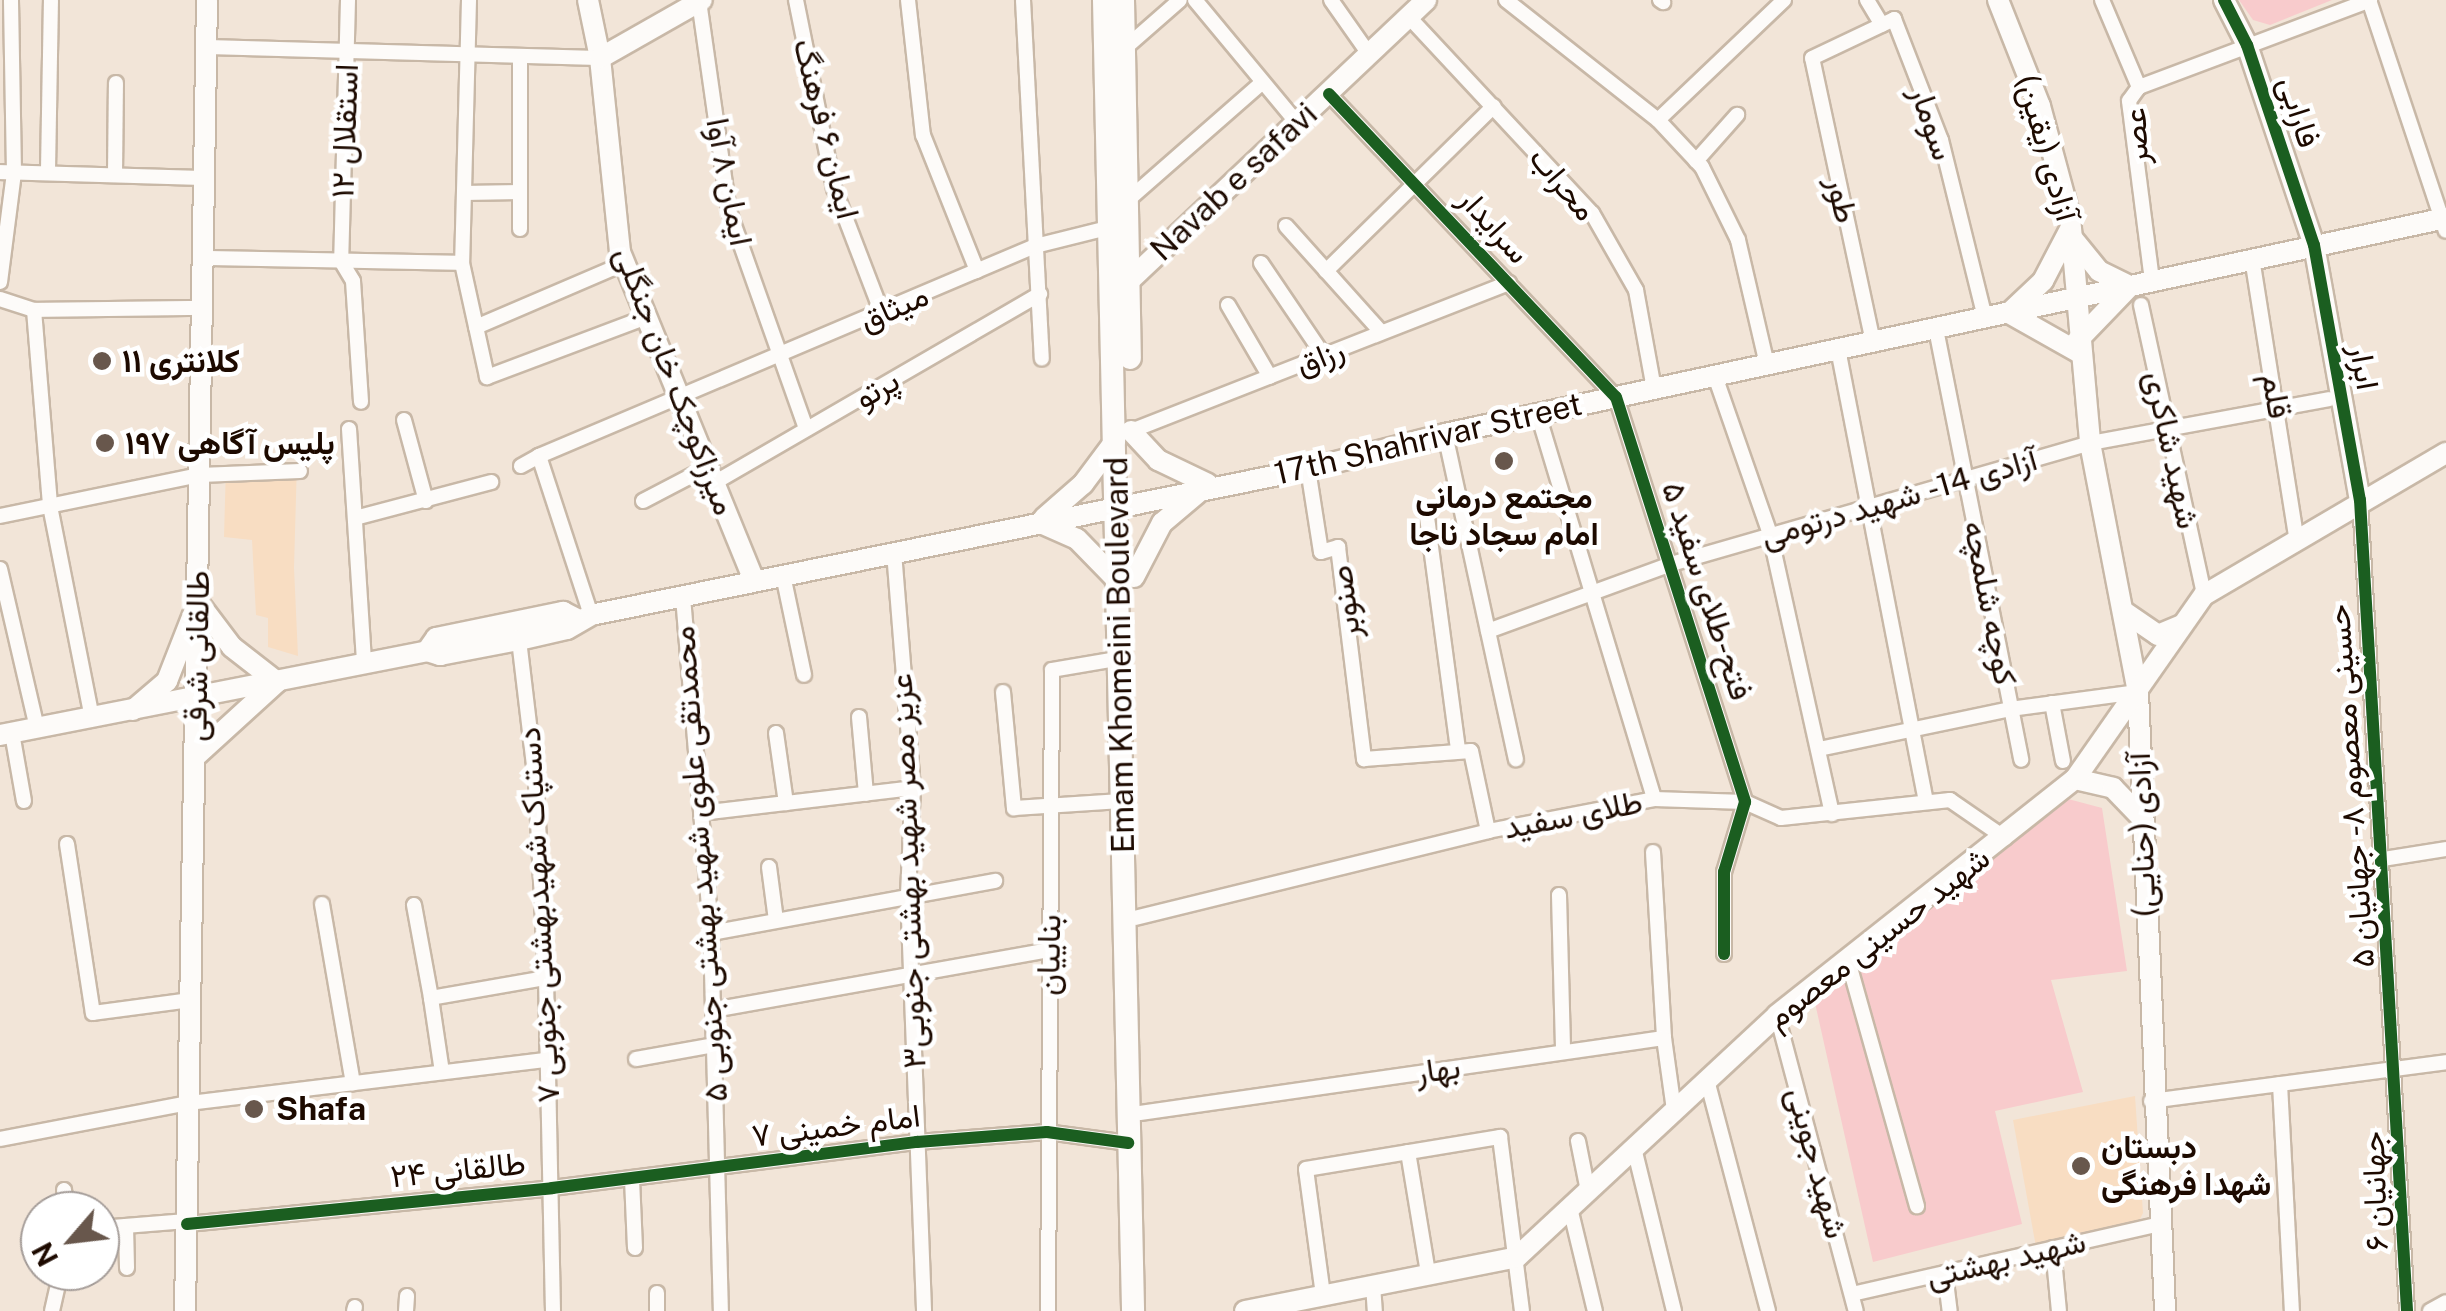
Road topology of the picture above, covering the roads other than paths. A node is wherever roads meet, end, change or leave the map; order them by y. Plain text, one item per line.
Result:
1 (11, 0) edge
2 (51, 0) edge
3 (207, 0) edge
4 (348, 0) edge
5 (468, 0) edge
6 (588, 0) edge
7 (700, 0) edge
8 (796, 0) edge
9 (908, 0) edge
10 (1023, 0) edge
11 (1104, 0) edge
12 (1122, 0) edge
13 (1180, 0) edge
14 (1194, 0) edge
15 (1331, 0) edge
16 (1426, 0) edge
17 (1506, 0) edge
18 (1784, 0) edge
19 (1867, 0) edge
20 (1998, 0) edge
21 (2102, 0) edge
22 (2224, 0) edge
23 (2369, 0) edge
24 (1408, 16) junction
25 (1882, 25) junction
26 (2247, 46) junction
27 (206, 47) junction
28 (1124, 49) junction
29 (347, 51) junction
30 (1370, 54) junction
31 (468, 56) junction
32 (520, 57) junction
33 (600, 58) junction
34 (1263, 82) junction
35 (116, 84) dead end
36 (2139, 86) junction
37 (1329, 94) junction
38 (1494, 106) junction
39 (1737, 115) dead end
40 (1658, 120) junction
41 (1298, 124) junction
42 (1696, 161) junction
43 (48, 170) junction
44 (7, 172) edge
45 (116, 174) junction
46 (204, 178) junction
47 (1418, 182) junction
48 (520, 192) junction
49 (464, 193) junction
50 (1128, 200) junction
51 (2445, 223) edge
52 (1286, 226) dead end
53 (520, 229) dead end
54 (2072, 234) junction
55 (1117, 240) junction
56 (2314, 245) junction
57 (1036, 246) junction
58 (203, 258) junction
59 (2252, 258) junction
60 (341, 261) junction
61 (462, 263) junction
62 (1261, 263) dead end
63 (624, 264) junction
64 (977, 271) junction
65 (1326, 271) junction
66 (1123, 279) junction
67 (2152, 280) junction
68 (0, 282) edge
69 (1509, 283) junction
70 (2130, 286) junction
71 (1040, 294) junction
72 (0, 298) edge
73 (2074, 300) junction
74 (1228, 305) dead end
75 (2141, 305) dead end
76 (202, 308) junction
77 (34, 310) junction
78 (882, 313) junction
79 (2009, 313) junction
80 (646, 317) junction
81 (1985, 318) junction
82 (476, 326) junction
83 (1936, 329) junction
84 (1382, 332) junction
85 (1873, 342) junction
86 (1838, 349) junction
87 (2078, 353) junction
88 (1324, 356) junction
89 (777, 358) junction
90 (1042, 358) dead end
91 (1767, 365) junction
92 (1715, 376) junction
93 (1270, 377) junction
94 (1654, 389) junction
95 (1616, 397) junction
96 (681, 400) junction
97 (2329, 400) dead end
98 (361, 402) dead end
99 (2278, 410) junction
100 (1538, 414) junction
101 (404, 420) dead end
102 (349, 428) dead end
103 (2167, 428) junction
104 (806, 429) junction
105 (1446, 434) junction
106 (1124, 435) junction
107 (2090, 443) junction
108 (2446, 453) edge
109 (539, 456) junction
110 (521, 466) dead end
111 (1308, 469) junction
112 (300, 471) dead end
113 (711, 475) junction
114 (200, 476) junction
115 (1967, 480) junction
116 (491, 482) dead end
117 (1210, 485) junction
118 (2360, 500) junction
119 (426, 501) junction
120 (643, 501) dead end
121 (1126, 503) junction
122 (50, 506) junction
123 (1870, 506) junction
124 (0, 516) edge
125 (355, 518) junction
126 (1427, 518) dead end
127 (1039, 522) junction
128 (1770, 534) junction
129 (2296, 535) junction
130 (894, 552) junction
131 (1670, 564) junction
132 (0, 569) edge
133 (783, 575) junction
134 (1127, 580) junction
135 (754, 581) junction
136 (1594, 590) junction
137 (2204, 595) junction
138 (682, 596) junction
139 (198, 602) junction
140 (2123, 611) junction
141 (584, 617) junction
142 (2184, 624) junction
143 (1488, 631) junction
144 (519, 640) junction
145 (427, 651) junction
146 (1122, 658) junction
147 (364, 664) junction
148 (804, 674) dead end
149 (276, 682) junction
150 (1003, 692) dead end
151 (2138, 692) junction
152 (197, 700) junction
153 (2052, 703) junction
154 (2010, 709) junction
155 (130, 713) junction
156 (859, 717) dead end
157 (92, 718) junction
158 (37, 728) junction
159 (1915, 729) junction
160 (776, 733) dead end
161 (6, 734) edge
162 (1458, 748) junction
163 (1819, 750) junction
164 (196, 756) junction
165 (1516, 759) dead end
166 (2020, 760) dead end
167 (2069, 770) junction
168 (912, 788) junction
169 (866, 794) junction
170 (1654, 798) junction
171 (1925, 798) junction
172 (24, 801) dead end
173 (1122, 802) junction
174 (1745, 802) junction
175 (786, 803) junction
176 (1050, 808) junction
177 (701, 814) junction
178 (1832, 814) junction
179 (2140, 816) junction
180 (1488, 832) junction
181 (2005, 838) junction
182 (66, 844) dead end
183 (2446, 849) edge
184 (1653, 852) dead end
185 (2383, 859) junction
186 (769, 867) dead end
187 (994, 881) dead end
188 (908, 894) junction
189 (1559, 896) dead end
190 (322, 904) dead end
191 (414, 905) dead end
192 (1135, 918) junction
193 (776, 920) junction
194 (711, 933) junction
195 (1049, 950) junction
196 (1724, 954) dead end
197 (1847, 957) junction
198 (911, 974) junction
199 (546, 978) junction
200 (431, 998) junction
201 (192, 1000) junction
202 (713, 1010) junction
203 (1776, 1015) junction
204 (1664, 1038) junction
205 (714, 1046) junction
206 (1562, 1052) junction
207 (550, 1058) junction
208 (636, 1059) dead end
209 (2446, 1062) edge
210 (2397, 1069) junction
211 (442, 1072) junction
212 (1707, 1080) junction
213 (354, 1082) junction
214 (2280, 1084) junction
215 (2151, 1101) junction
216 (189, 1102) junction
217 (1674, 1110) junction
218 (1140, 1113) junction
219 (1047, 1132) junction
220 (0, 1138) edge
221 (1578, 1141) dead end
222 (917, 1142) junction
223 (1128, 1143) junction
224 (1634, 1148) junction
225 (1408, 1152) junction
226 (717, 1169) junction
227 (632, 1179) junction
228 (552, 1188) junction
229 (1588, 1191) junction
230 (1917, 1206) dead end
231 (1570, 1208) junction
232 (187, 1222) junction
233 (2159, 1224) junction
234 (120, 1226) edge
235 (126, 1226) junction
236 (635, 1248) dead end
237 (2053, 1248) junction
238 (1517, 1257) junction
239 (127, 1268) dead end
240 (1428, 1273) junction
241 (1945, 1273) junction
242 (1374, 1286) junction
243 (657, 1293) dead end
244 (1852, 1294) junction
245 (1323, 1296) junction
246 (2446, 1302) edge
247 (185, 1311) edge
248 (553, 1311) edge
249 (657, 1311) edge
250 (721, 1311) edge
251 (924, 1311) edge
252 (1048, 1311) edge
253 (1133, 1311) edge
254 (1145, 1311) edge
255 (1245, 1311) edge
256 (1374, 1311) edge
257 (1522, 1311) edge
258 (1596, 1311) edge
259 (1674, 1311) edge
260 (1768, 1311) edge
261 (1856, 1311) edge
262 (1950, 1311) edge
263 (2059, 1311) edge
264 (2164, 1311) edge
265 (2292, 1311) edge
266 (2407, 1311) edge
267 (2430, 1311) edge

1 - 44 street
2 - 43 street
3 - 27 main road, طالقانی شرقی
4 - 29 street, استقلال ۱۲
5 - 31 street
6 - 33 main road, میرزاکوچک خان جنگلی
7 - 33 main road
7 - 89 street, ایمان ۸ آوا
8 - 78 street, ایمان ۶ فرهنگ
9 - 64 street
10 - 57 street
11 - 55 main road, Emam Khomeini Boulevard
12 - 28 main road, Emam Khomeini Boulevard
13 - 28 street
14 - 34 street
15 - 30 street
16 - 24 main road, Navab e safavi
17 - 40 street
18 - 40 street
19 - 25 street
20 - 54 main road, آزادی (یقین)
21 - 36 street, عصر
22 - 26 main road, فارابی
23 - 26 street
23 - 51 street
24 - 30 main road, Navab e safavi
24 - 38 street, محراب
25 - 81 street, سومار
25 - 85 street, طور
26 - 36 street
26 - 56 main road, فارابی
27 - 29 street
27 - 46 main road, طالقانی شرقی
28 - 50 main road, Emam Khomeini Boulevard
29 - 31 street
29 - 60 street, استقلال ۱۲
30 - 37 main road, Navab e safavi
31 - 32 street
31 - 49 street
32 - 33 street
32 - 48 street
33 - 63 main road, میرزاکوچک خان جنگلی
34 - 41 street
34 - 50 street
35 - 45 street
36 - 67 street, عصر
37 - 41 main road, Navab e safavi
37 - 47 street, سرایدار
38 - 47 street
38 - 94 street, محراب
39 - 42 street
40 - 42 street
41 - 66 main road, Navab e safavi
42 - 91 street
43 - 44 street
43 - 45 street
44 - 68 street
45 - 46 street
46 - 58 main road, طالقانی شرقی
47 - 65 street
47 - 69 street, سرایدار
48 - 49 street
48 - 53 street
49 - 61 street
50 - 55 main road, Emam Khomeini Boulevard
51 - 56 main road
52 - 65 street
54 - 70 main road
54 - 73 main road, آزادی (یقین)
54 - 79 main road
55 - 57 street, میثاق
55 - 66 main road, Emam Khomeini Boulevard
56 - 59 main road, 17th Shahrivar Street
56 - 118 main road, ابرار
57 - 64 street, میثاق
57 - 71 street
58 - 60 street
58 - 76 main road, طالقانی شرقی
59 - 67 main road, 17th Shahrivar Street
59 - 99 street, قلم
60 - 61 street
60 - 98 street, استقلال ۱۲
61 - 82 street
62 - 88 street
63 - 80 main road, میرزاکوچک خان جنگلی
63 - 82 street
64 - 78 street, میثاق
65 - 84 street
66 - 106 main road, Emam Khomeini Boulevard
67 - 70 main road, 17th Shahrivar Street
69 - 84 street, رزاق
69 - 95 street, سرایدار
70 - 73 main road, 17th Shahrivar Street
70 - 87 main road
71 - 90 street
71 - 104 street, پرتو
72 - 77 street
73 - 79 main road, 17th Shahrivar Street
73 - 87 main road, آزادی (یقین)
74 - 93 street
75 - 103 street, شهید شاکری
76 - 77 street
76 - 114 main road, طالقانی شرقی
77 - 122 street
78 - 89 street, میثاق
79 - 81 main road, 17th Shahrivar Street
79 - 87 main road
80 - 82 street
80 - 96 main road, میرزاکوچک خان جنگلی
81 - 83 main road, 17th Shahrivar Street
83 - 85 main road, 17th Shahrivar Street
83 - 115 street, کوچه شلمچه
84 - 88 street, رزاق
85 - 86 main road, 17th Shahrivar Street
86 - 91 main road, 17th Shahrivar Street
86 - 123 street
87 - 107 main road, آزادی (حنایی)
88 - 93 street, رزاق
89 - 96 street, میثاق
89 - 104 street, ایمان ۸ آوا
91 - 92 main road, 17th Shahrivar Street
92 - 94 main road, 17th Shahrivar Street
92 - 128 street
93 - 106 street, رزاق
94 - 95 main road, 17th Shahrivar Street
95 - 100 main road, 17th Shahrivar Street
95 - 131 street, فتح-طلای سفید ۵
96 - 109 street, میثاق
96 - 113 main road, میرزاکوچک خان جنگلی
97 - 99 street, آزادی 14 - شهید درتومی
99 - 103 street, آزادی 14 - شهید درتومی
99 - 129 street, قلم
100 - 105 main road, 17th Shahrivar Street
100 - 136 street
101 - 119 street
102 - 125 street
103 - 107 street, آزادی 14 - شهید درتومی
103 - 137 street, شهید شاکری
104 - 113 street, پرتو
105 - 111 main road, 17th Shahrivar Street
105 - 143 street
106 - 117 main road
106 - 121 main road, Emam Khomeini Boulevard
106 - 127 main road
107 - 115 street, آزادی 14 - شهید درتومی
107 - 140 main road, آزادی (حنایی)
108 - 118 main road, شهید حسینی معصوم
109 - 110 street, میثاق
109 - 141 street
111 - 117 main road, 17th Shahrivar Street
111 - 162 street, صنوبر
112 - 114 street
113 - 120 street, پرتو
113 - 135 main road, میرزاکوچک خان جنگلی
114 - 122 street
114 - 139 main road, طالقانی شرقی
115 - 123 street, آزادی 14 - شهید درتومی
115 - 154 street, کوچه شلمچه
116 - 119 street
117 - 121 main road, 17th Shahrivar Street
117 - 134 main road
118 - 129 main road, شهید حسینی معصوم
118 - 185 street, حسینی معصوم ۸ - جهانیان ۵
119 - 125 street
121 - 127 main road, 17th Shahrivar Street
121 - 134 main road, Emam Khomeini Boulevard
122 - 124 street
122 - 157 street
123 - 128 street, آزادی 14 - شهید درتومی
123 - 159 street
125 - 147 street
126 - 162 street
127 - 130 main road, 17th Shahrivar Street
127 - 134 main road
128 - 131 street, آزادی 14 - شهید درتومی
128 - 163 street
129 - 137 main road, شهید حسینی معصوم
130 - 133 main road, 17th Shahrivar Street
130 - 168 street, عزیز مصر شهید بهشتی جنوبی۳
131 - 136 street, آزادی 14 - شهید درتومی
131 - 174 street, فتح-طلای سفید ۵
132 - 158 street
133 - 135 main road, 17th Shahrivar Street
133 - 148 street
134 - 146 main road, Emam Khomeini Boulevard
134 - 192 main road, Emam Khomeini Boulevard
135 - 138 main road, 17th Shahrivar Street
136 - 143 street, آزادی 14 - شهید درتومی
136 - 170 street
137 - 142 main road, شهید حسینی معصوم
138 - 141 main road, 17th Shahrivar Street
138 - 177 street, محمدتقی علوی شهید بهشتی جنوبی ۵
139 - 149 main road
139 - 152 main road, طالقانی شرقی
139 - 155 main road
140 - 142 main road
140 - 151 main road, آزادی (حنایی)
141 - 144 main road, 17th Shahrivar Street
141 - 145 main road, 17th Shahrivar Street
142 - 151 main road, شهید حسینی معصوم
143 - 165 street
144 - 145 main road, 17th Shahrivar Street
144 - 199 street, دستپاک شهیدبهشتی جنوبی ۷
145 - 147 main road, 17th Shahrivar Street
146 - 173 main road, Emam Khomeini Boulevard
146 - 176 street, بناییان
147 - 149 main road, 17th Shahrivar Street
149 - 152 main road, 17th Shahrivar Street
149 - 164 main road
150 - 176 street
151 - 153 street
151 - 167 main road, شهید حسینی معصوم
151 - 179 main road, آزادی (حنایی)
152 - 155 main road, 17th Shahrivar Street
152 - 164 main road, طالقانی شرقی
153 - 154 street
153 - 167 street
154 - 159 street
154 - 166 street, کوچه شلمچه
155 - 157 main road, 17th Shahrivar Street
156 - 169 street
157 - 158 main road, 17th Shahrivar Street
158 - 161 main road, 17th Shahrivar Street
159 - 163 street
159 - 171 street
160 - 175 street
161 - 172 street
162 - 180 street
163 - 178 street
164 - 201 main road, طالقانی شرقی
167 - 179 main road
167 - 181 main road, شهید حسینی معصوم
168 - 169 street
168 - 188 street, عزیز مصر شهید بهشتی جنوبی۳
169 - 175 street
170 - 174 street, طلای سفید
170 - 180 street, طلای سفید
171 - 178 street, طلای سفید
171 - 181 street, طلای سفید
173 - 176 street
173 - 223 main road, Emam Khomeini Boulevard
174 - 178 street, طلای سفید
174 - 196 street
175 - 177 street
176 - 195 street, بناییان
177 - 194 street, محمدتقی علوی شهید بهشتی جنوبی ۵
179 - 215 main road, آزادی (حنایی)
180 - 192 street, طلای سفید
181 - 197 main road, شهید حسینی معصوم
182 - 201 street
183 - 185 street
184 - 204 street
185 - 210 street, حسینی معصوم ۸ - جهانیان ۵
186 - 193 street
187 - 188 street
188 - 193 street
188 - 198 street, عزیز مصر شهید بهشتی جنوبی۳
189 - 206 street
190 - 213 street
191 - 200 street
192 - 218 main road, Emam Khomeini Boulevard
193 - 194 street
194 - 202 street, محمدتقی علوی شهید بهشتی جنوبی ۵
195 - 198 street
195 - 219 street, بناییان
197 - 203 main road, شهید حسینی معصوم
197 - 230 street
198 - 202 street
198 - 222 street, عزیز مصر شهید بهشتی جنوبی۳
199 - 200 street
199 - 207 street, دستپاک شهیدبهشتی جنوبی ۷
200 - 211 street
201 - 216 main road, طالقانی شرقی
202 - 205 street, محمدتقی علوی شهید بهشتی جنوبی ۵
203 - 212 main road, شهید حسینی معصوم
203 - 244 street, شهید جوینی
204 - 206 street, بهار
204 - 217 street
205 - 208 street
205 - 226 street, محمدتقی علوی شهید بهشتی جنوبی ۵
206 - 218 street, بهار
207 - 211 street
207 - 228 street, دستپاک شهیدبهشتی جنوبی ۷
209 - 210 street
210 - 214 street
210 - 266 street, جهانیان ۶
211 - 213 street
212 - 217 main road, شهید حسینی معصوم
212 - 260 street
213 - 216 street
214 - 215 street
214 - 265 street
215 - 233 main road, آزادی (حنایی)
216 - 220 street
216 - 232 main road, طالقانی شرقی
217 - 224 main road, شهید حسینی معصوم
218 - 254 main road, Emam Khomeini Boulevard
219 - 222 street, امام خمینی ۷
219 - 223 street, امام خمینی ۷
219 - 252 street, بناییان
221 - 229 street
222 - 226 street, امام خمینی ۷
222 - 251 street, عزیز مصر شهید بهشتی جنوبی۳
223 - 253 main road, Emam Khomeini Boulevard
224 - 229 main road, شهید حسینی معصوم
224 - 259 street
225 - 238 street
225 - 240 street
225 - 245 street
226 - 227 street, امام خمینی ۷
226 - 250 street, محمدتقی علوی شهید بهشتی جنوبی ۵
227 - 228 street, امام خمینی ۷
227 - 236 street
228 - 232 street, طالقانی ۲۴
228 - 248 street, دستپاک شهیدبهشتی جنوبی ۷
229 - 231 main road, شهید حسینی معصوم
231 - 238 main road, شهید حسینی معصوم
231 - 258 street
232 - 235 street, طالقانی ۲۴
232 - 247 main road, طالقانی شرقی
233 - 237 street, شهید بهشتی
233 - 264 main road, آزادی (حنایی)
234 - 235 street, طالقانی ۲۴
235 - 239 street
237 - 241 street, شهید بهشتی
237 - 263 street
238 - 240 main road
238 - 257 street
240 - 242 main road
241 - 244 street, شهید بهشتی
241 - 262 street
242 - 245 main road
242 - 256 street
243 - 249 street
244 - 261 street, شهید جوینی
245 - 255 main road
246 - 267 street

